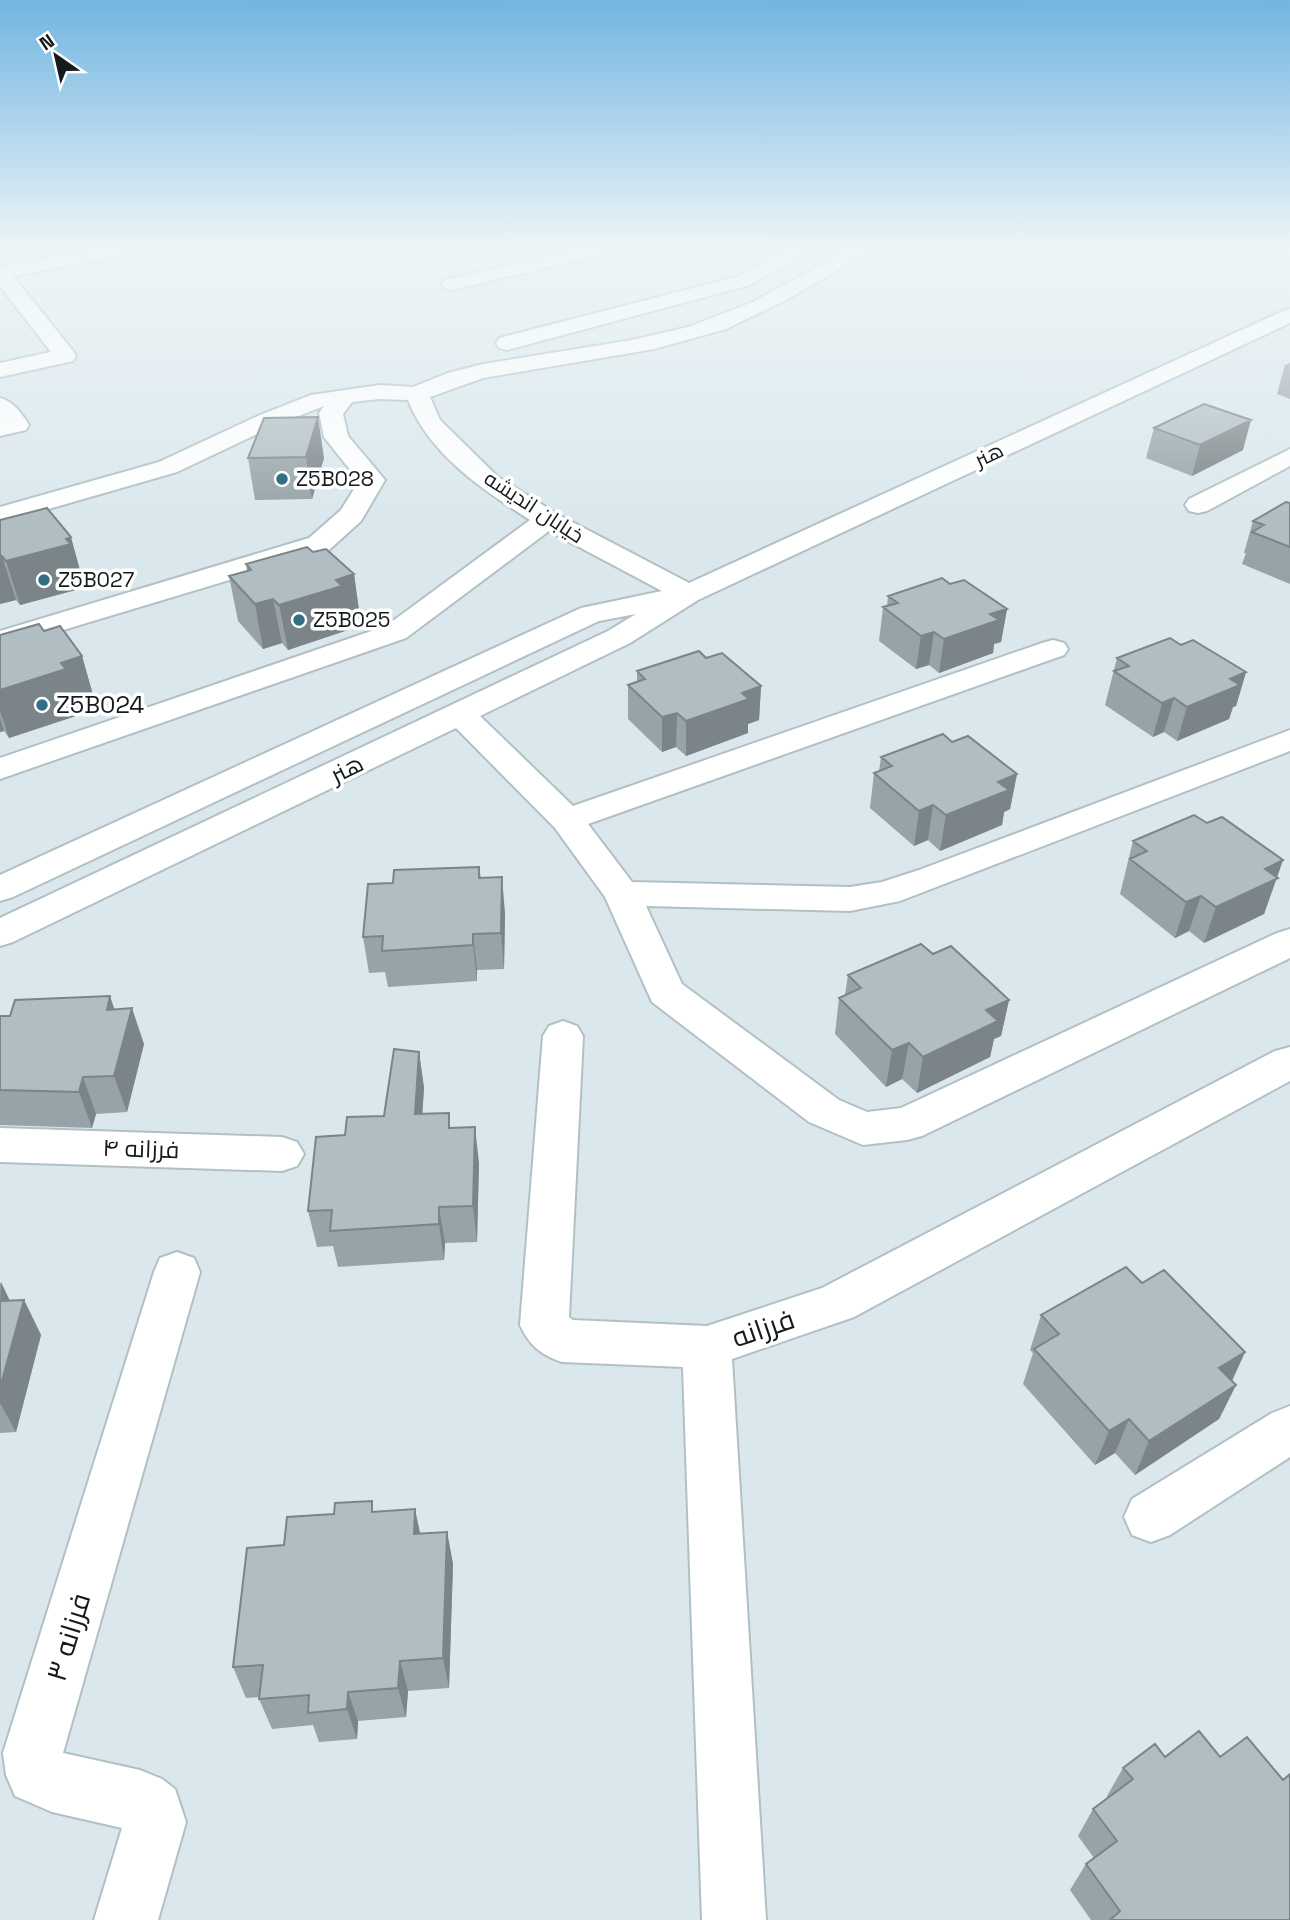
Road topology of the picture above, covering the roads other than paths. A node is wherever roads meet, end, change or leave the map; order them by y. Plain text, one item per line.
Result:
1 (52, 340) edge
2 (520, 340) edge
3 (661, 340) edge
4 (1237, 340) edge
5 (507, 343) dead end
6 (0, 370) edge
7 (417, 394) junction
8 (345, 396) junction
9 (0, 405) edge
10 (0, 429) edge
11 (1290, 456) edge
12 (1198, 505) dead end
13 (0, 515) edge
14 (548, 520) junction
15 (688, 594) junction
16 (0, 640) edge
17 (1053, 649) dead end
18 (460, 714) junction
19 (1290, 740) edge
20 (0, 769) edge
21 (567, 820) junction
22 (0, 889) edge
23 (622, 894) junction
24 (0, 933) edge
25 (1290, 942) edge
26 (563, 1036) dead end
27 (1290, 1062) edge
28 (0, 1145) edge
29 (282, 1154) dead end
30 (177, 1272) dead end
31 (707, 1347) junction
32 (1290, 1429) edge
33 (1151, 1517) dead end
34 (126, 1920) edge
35 (734, 1920) edge

1 - 6 street
2 - 5 street
3 - 7 street
4 - 15 street, هنر
7 - 8 street
7 - 14 street, خیابان اندیشه
8 - 13 street
8 - 16 street
9 - 10 street
11 - 12 street
14 - 15 street, خیابان اندیشه
14 - 20 street
15 - 18 street, هنر
15 - 22 street, هنر
17 - 21 street
18 - 21 street
18 - 24 street, هنر
19 - 23 street
21 - 23 street
23 - 25 street
26 - 31 street
27 - 31 street, فرزانه
28 - 29 street, فرزانه ۴
30 - 34 street, فرزانه ۳
31 - 35 street, فرزانه
32 - 33 street

